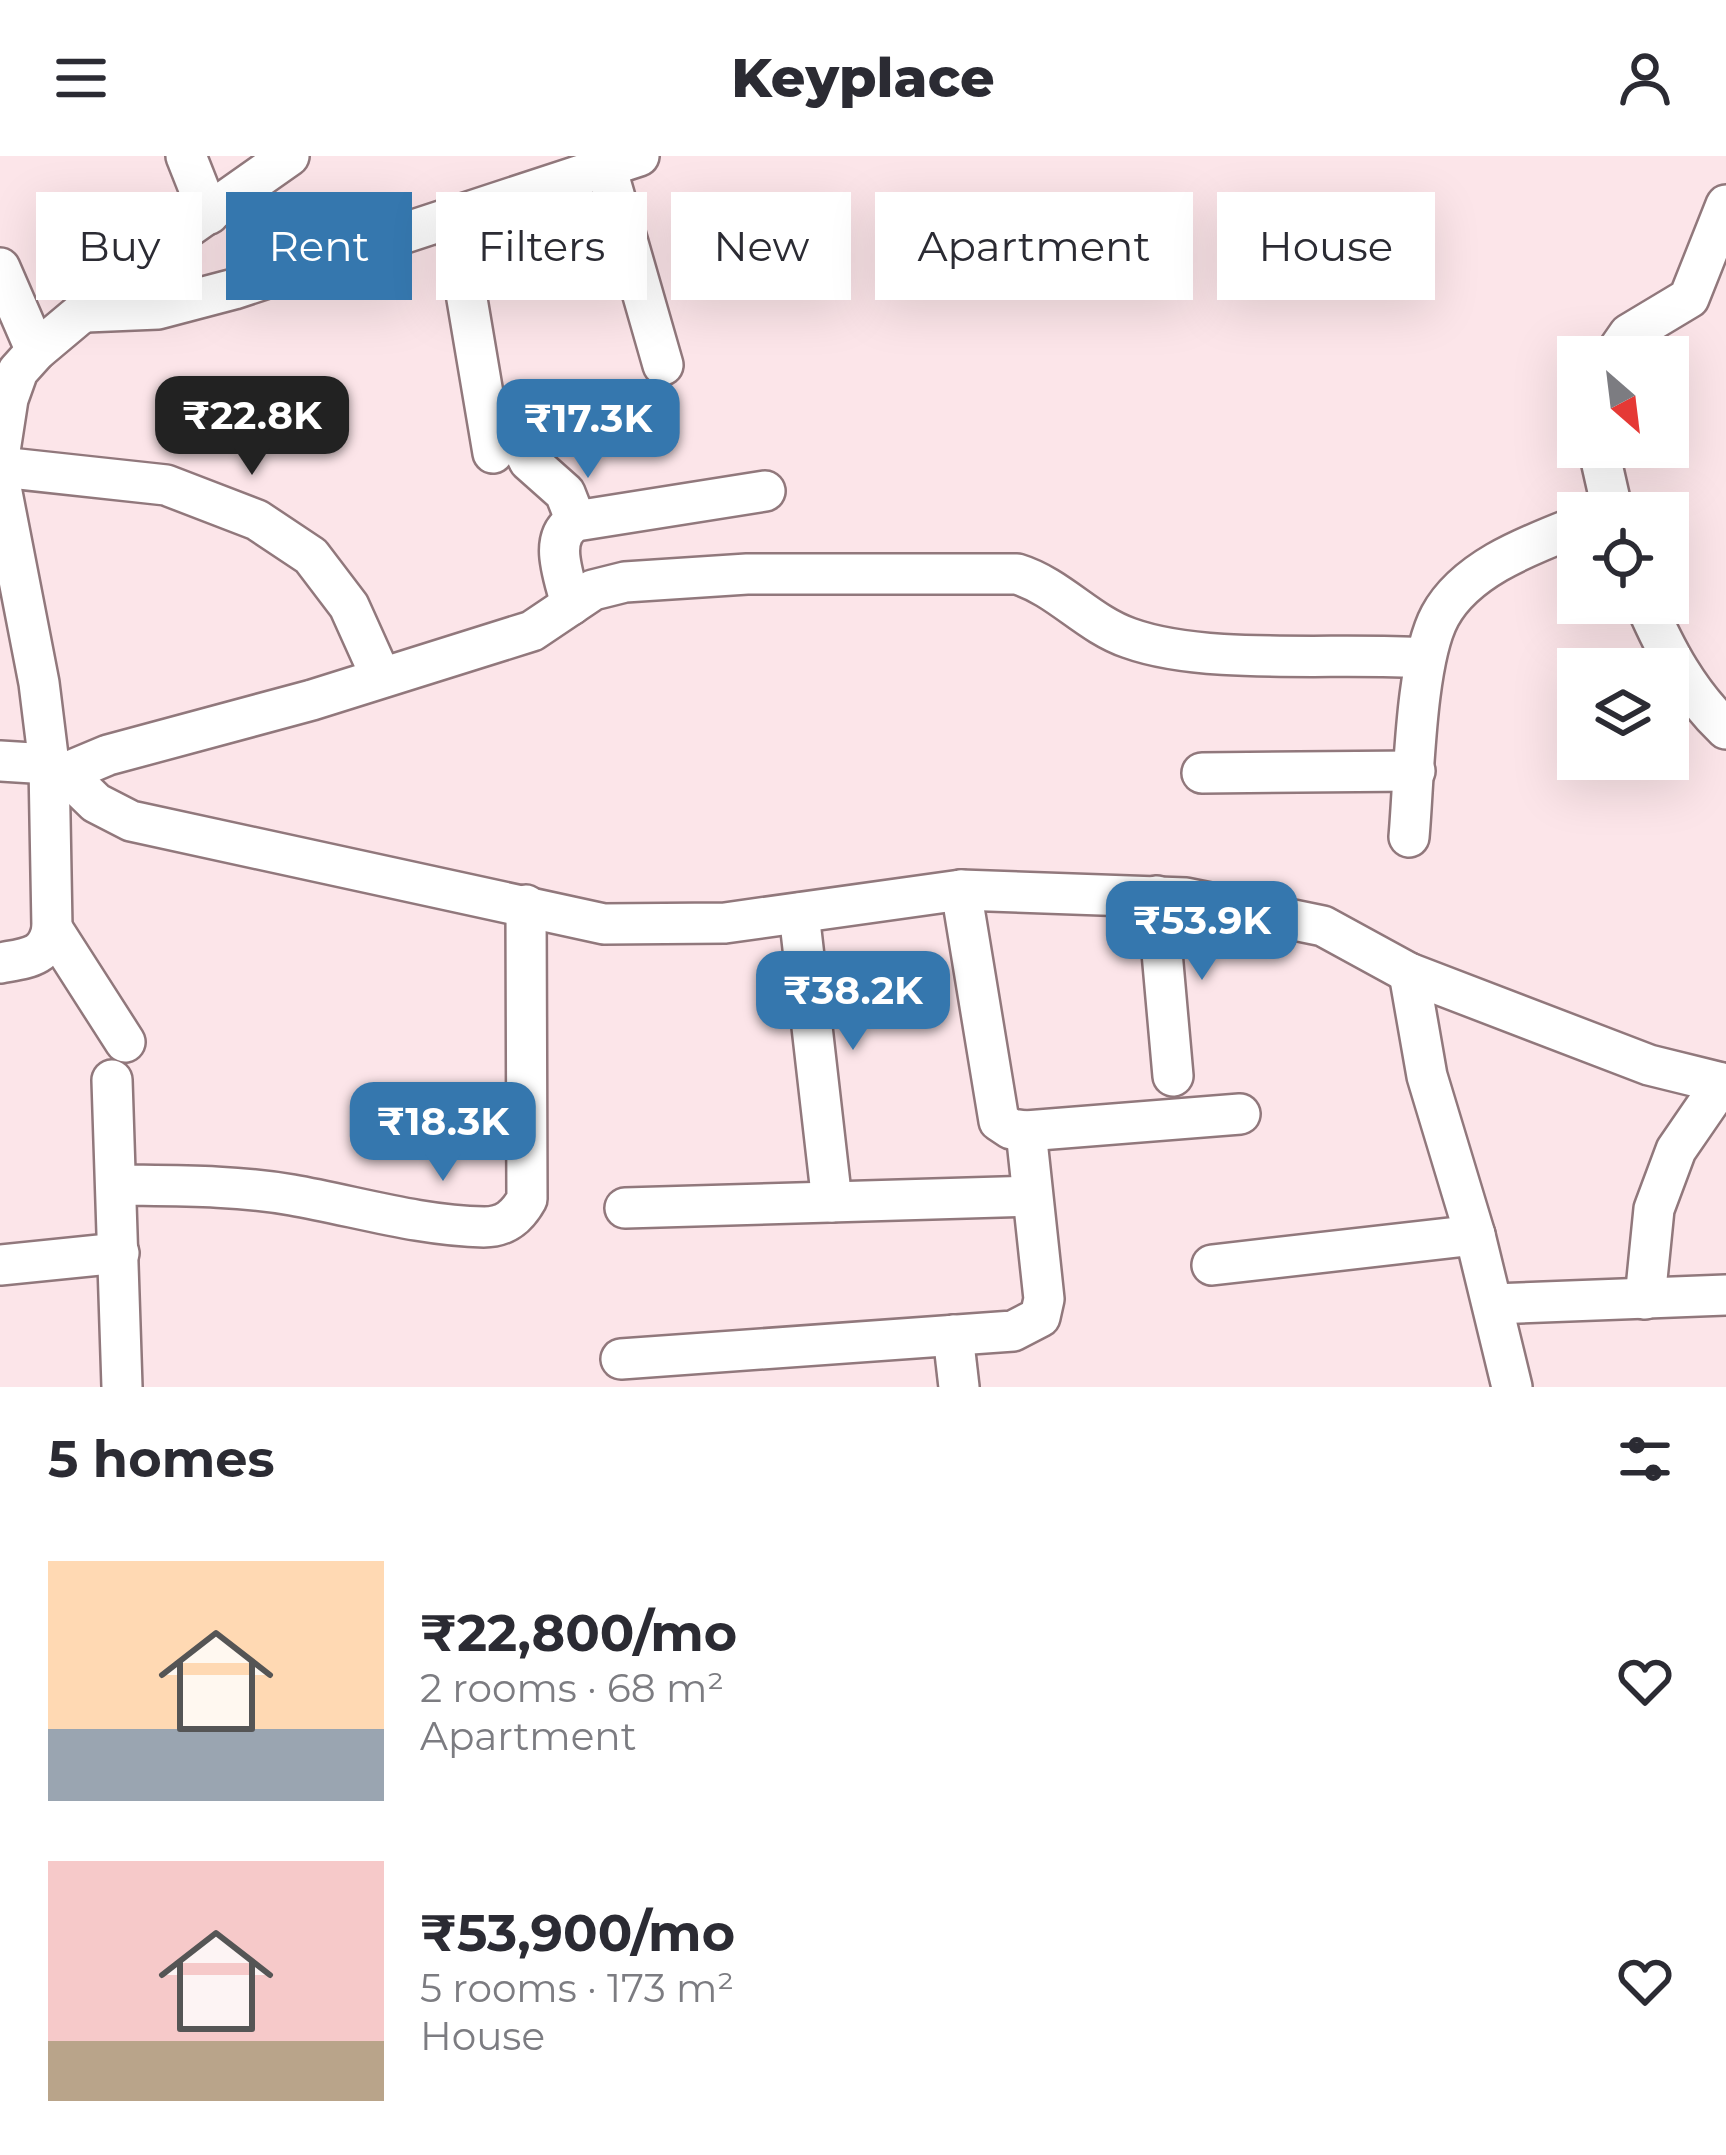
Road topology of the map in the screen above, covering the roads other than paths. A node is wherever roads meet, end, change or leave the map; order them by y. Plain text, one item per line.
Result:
1 (186, 156) edge
2 (289, 156) edge
3 (616, 159) edge
4 (522, 192) edge
5 (1726, 205) edge
6 (209, 214) junction
7 (436, 221) edge
8 (0, 268) edge
9 (472, 300) edge
10 (86, 312) junction
11 (1628, 336) edge
12 (36, 351) junction
13 (663, 365) dead end
14 (0, 451) edge
15 (0, 467) edge
16 (0, 482) edge
17 (765, 491) dead end
18 (577, 521) junction
19 (1557, 535) edge
20 (572, 605) junction
21 (1655, 624) edge
22 (13, 629) edge
23 (1425, 658) junction
24 (381, 676) junction
25 (1726, 729) edge
26 (0, 761) edge
27 (57, 769) junction
28 (1415, 771) junction
29 (1202, 773) dead end
30 (1409, 837) dead end
31 (961, 890) junction
32 (1157, 896) junction
33 (526, 905) junction
34 (800, 913) junction
35 (52, 928) junction
36 (0, 963) edge
37 (1409, 973) junction
38 (125, 1042) dead end
39 (1173, 1076) dead end
40 (112, 1080) dead end
41 (1724, 1084) edge
42 (1240, 1114) dead end
43 (1025, 1131) junction
44 (116, 1185) junction
45 (1032, 1196) junction
46 (832, 1202) junction
47 (625, 1208) dead end
48 (1474, 1235) junction
49 (119, 1253) junction
50 (0, 1265) edge
51 (1212, 1265) dead end
52 (1726, 1295) edge
53 (1646, 1299) junction
54 (1493, 1304) junction
55 (952, 1335) junction
56 (621, 1359) dead end
57 (122, 1387) edge
58 (959, 1387) edge
59 (1512, 1387) edge

1 - 6 street
2 - 6 street
3 - 4 street
3 - 13 street
5 - 11 street
6 - 10 street
7 - 10 street
8 - 12 street
9 - 18 street
10 - 12 street
12 - 14 street
15 - 24 street
16 - 22 street
17 - 18 street
18 - 20 street
19 - 23 street
20 - 23 street
20 - 24 street
21 - 25 street
22 - 27 street
23 - 28 street
24 - 27 street
26 - 27 street
27 - 33 street
27 - 35 street
28 - 29 street
28 - 30 street
31 - 32 street
31 - 34 street
31 - 43 street
32 - 37 street
32 - 39 street
33 - 34 street
33 - 44 street
34 - 46 street
35 - 36 street
35 - 38 street
37 - 41 street
37 - 48 street
40 - 44 street
41 - 53 street
42 - 43 street
43 - 45 street
44 - 49 street
45 - 46 street
45 - 55 street
46 - 47 street
48 - 51 street
48 - 54 street
49 - 50 street
49 - 57 street
52 - 53 street
53 - 54 street
54 - 59 street
55 - 56 street
55 - 58 street

